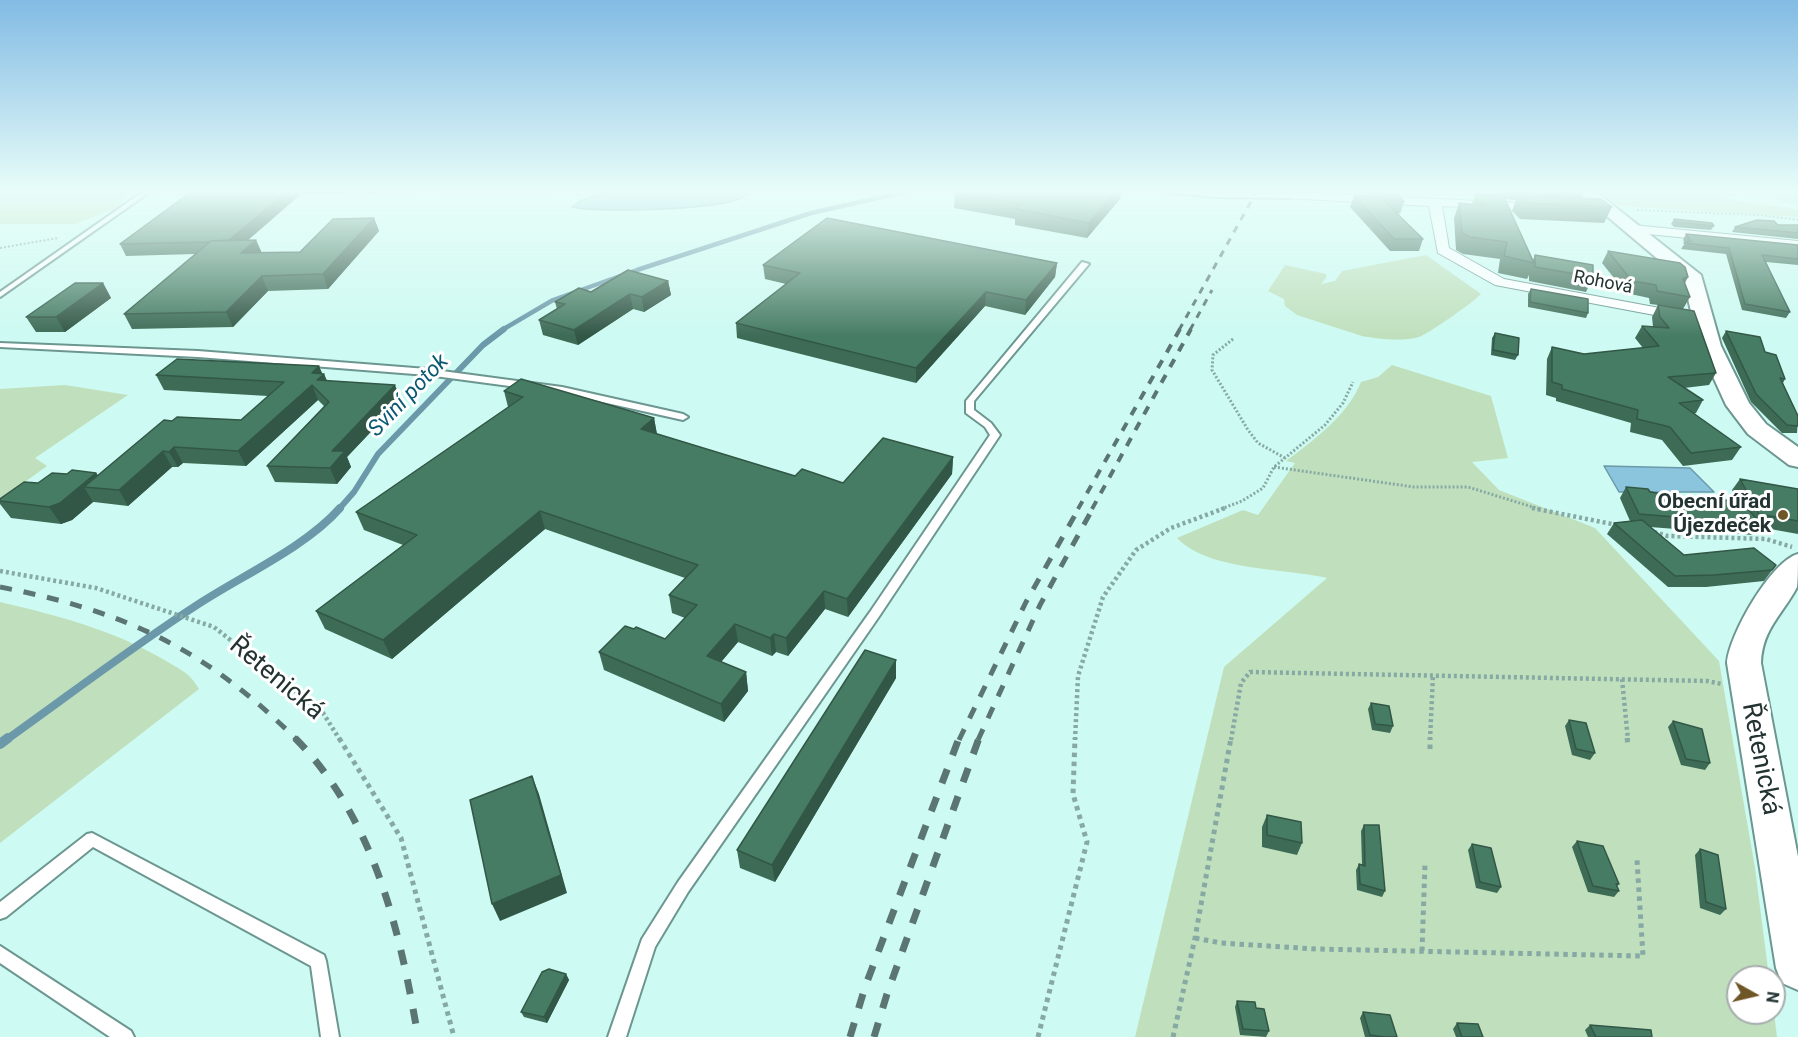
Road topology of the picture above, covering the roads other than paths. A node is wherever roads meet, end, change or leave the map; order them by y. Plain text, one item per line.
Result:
1 (77, 239) edge
2 (1441, 239) edge
3 (1645, 239) edge
4 (1740, 239) edge
5 (1798, 245) edge
6 (1085, 264) dead end
7 (0, 295) edge
8 (1704, 320) junction
9 (0, 345) edge
10 (683, 417) dead end
11 (1798, 459) edge
12 (1798, 564) edge
13 (0, 912) edge
14 (0, 954) edge
15 (1798, 968) edge
16 (125, 1037) edge
17 (330, 1037) edge
18 (617, 1037) edge

1 - 7 lane
2 - 8 street, Rohová
3 - 8 street
4 - 5 street
6 - 18 lane
8 - 11 street
9 - 10 lane
12 - 15 street, Řetenická
13 - 17 lane
14 - 16 lane

